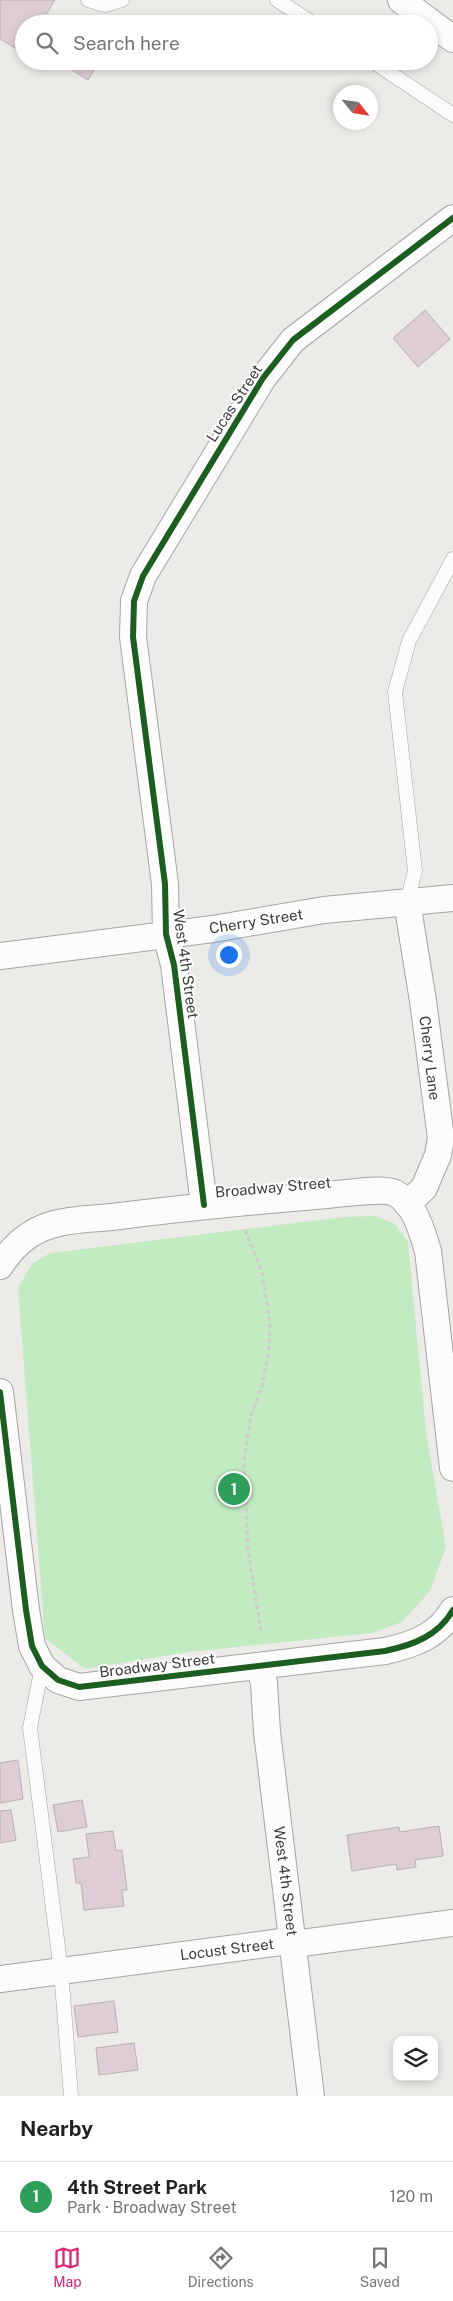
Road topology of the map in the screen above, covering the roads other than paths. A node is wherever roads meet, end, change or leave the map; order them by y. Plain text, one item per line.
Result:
1 (88, 0) edge
2 (122, 0) edge
3 (277, 0) edge
4 (401, 0) edge
5 (300, 15) edge
6 (421, 15) edge
7 (438, 28) edge
8 (453, 39) edge
9 (386, 70) edge
10 (453, 115) edge
11 (453, 218) edge
12 (453, 559) edge
13 (133, 637) joint
14 (453, 898) edge
15 (408, 902) junction
16 (166, 934) junction
17 (0, 956) edge
18 (407, 1204) junction
19 (204, 1206) junction
20 (1, 1264) edge
21 (0, 1392) edge
22 (449, 1393) edge
23 (451, 1433) edge
24 (3, 1443) edge
25 (453, 1468) edge
26 (6, 1482) edge
27 (452, 1614) edge
28 (42, 1666) junction
29 (260, 1666) junction
30 (453, 1923) edge
31 (294, 1944) junction
32 (61, 1971) junction
33 (0, 1979) edge
34 (71, 2096) edge
35 (311, 2096) edge

1 - 2 lane
3 - 5 lane
4 - 6 street
7 - 8 street
9 - 10 lane
11 - 13 street, Lucas Street
12 - 15 lane
13 - 16 street, West 4th Street
14 - 15 street, Cherry Street
15 - 16 street, Cherry Street
15 - 18 street, Cherry Lane
16 - 17 street, Cherry Street
16 - 19 street, West 4th Street
18 - 19 street, Broadway Street
18 - 22 street
19 - 20 street, Broadway Street
21 - 24 street
22 - 23 street
23 - 25 street
24 - 26 street
26 - 28 street, Broadway Street
27 - 29 street, Broadway Street
28 - 29 street, Broadway Street
28 - 32 lane
29 - 31 street, West 4th Street
30 - 31 street, Locust Street
31 - 32 street, Locust Street
31 - 35 street, West 4th Street
32 - 33 street, Locust Street
32 - 34 lane

